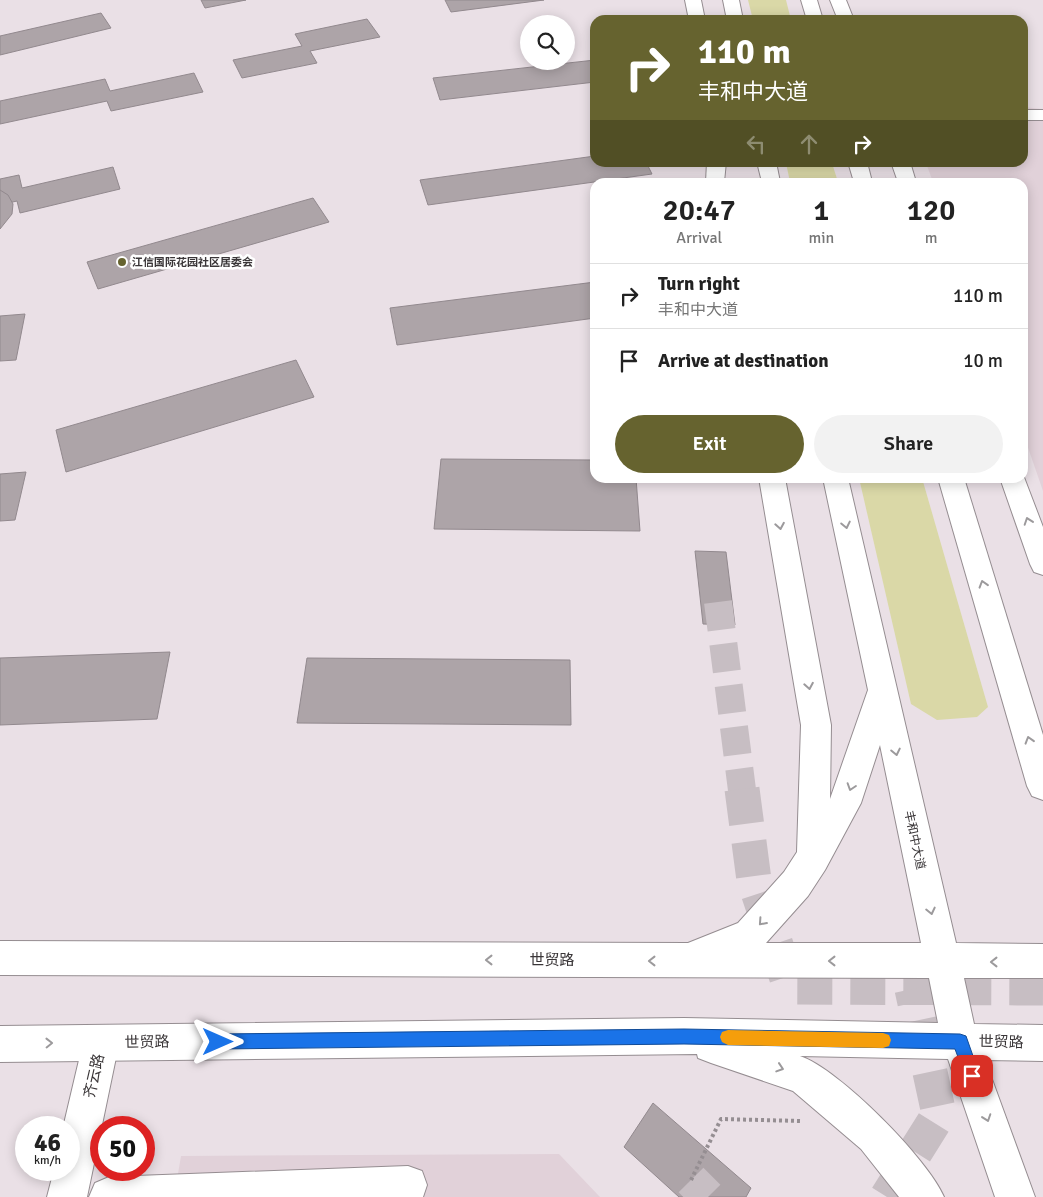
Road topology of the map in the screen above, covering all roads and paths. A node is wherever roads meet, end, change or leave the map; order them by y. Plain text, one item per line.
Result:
1 (693, 0) edge
2 (731, 0) edge
3 (809, 0) edge
4 (838, 0) edge
5 (696, 15) edge
6 (734, 15) edge
7 (814, 15) edge
8 (844, 15) edge
9 (1028, 115) edge
10 (1043, 115) edge
11 (773, 483) edge
12 (837, 483) edge
13 (952, 483) edge
14 (1015, 483) edge
15 (1043, 564) edge
16 (882, 691) junction
17 (1043, 786) edge
18 (813, 859) junction
19 (0, 958) edge
20 (686, 961) junction
21 (1043, 961) edge
22 (942, 962) junction
23 (684, 1036) junction
24 (960, 1041) junction
25 (101, 1043) junction
26 (0, 1044) edge
27 (1043, 1044) edge
28 (866, 1130) junction
29 (691, 1180) dead end
30 (408, 1185) dead end
31 (67, 1197) edge
32 (109, 1197) edge
33 (903, 1197) edge
34 (924, 1197) edge
35 (1015, 1197) edge

1 - 5 main road
2 - 6 main road
3 - 7 main road
4 - 8 main road
9 - 10 main road
11 -> 18 main road
12 -> 16 main road, 丰和中大道
17 -> 13 main road
15 -> 14 main road
16 -> 18 main road
16 -> 22 main road, 丰和中大道
18 -> 20 main road
20 -> 19 main road, 世贸路
22 -> 20 main road, 世贸路
21 -> 22 main road, 世贸路
22 - 24 main road, 丰和中大道
23 - 24 main road, 世贸路
23 - 25 main road, 世贸路
23 -> 28 main road
24 - 27 main road, 世贸路
24 -> 35 main road, 丰和中大道
26 -> 25 main road, 世贸路
25 - 31 main road, 齐云路
28 - 29 path
28 - 33 main road
28 - 34 main road
30 - 32 main road

